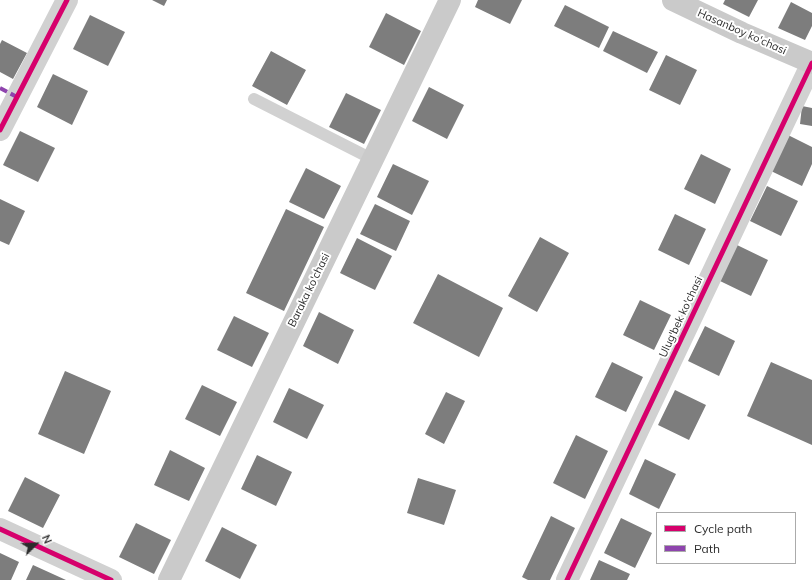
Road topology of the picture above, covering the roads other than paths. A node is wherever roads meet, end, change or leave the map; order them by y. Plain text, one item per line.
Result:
1 (68, 0) edge
2 (450, 0) edge
3 (672, 0) edge
4 (812, 63) edge
5 (8, 92) edge
6 (254, 99) dead end
7 (0, 130) edge
8 (372, 159) junction
9 (0, 528) edge
10 (111, 580) edge
11 (169, 580) edge
12 (568, 580) edge

1 - 5 street
2 - 8 main road, Baraka ko'chasi
3 - 4 main road, Hasanboy ko'chasi
4 - 12 street, Ulug'bek ko'chasi
5 - 7 street
6 - 8 lane
8 - 11 main road, Baraka ko'chasi
9 - 10 street

